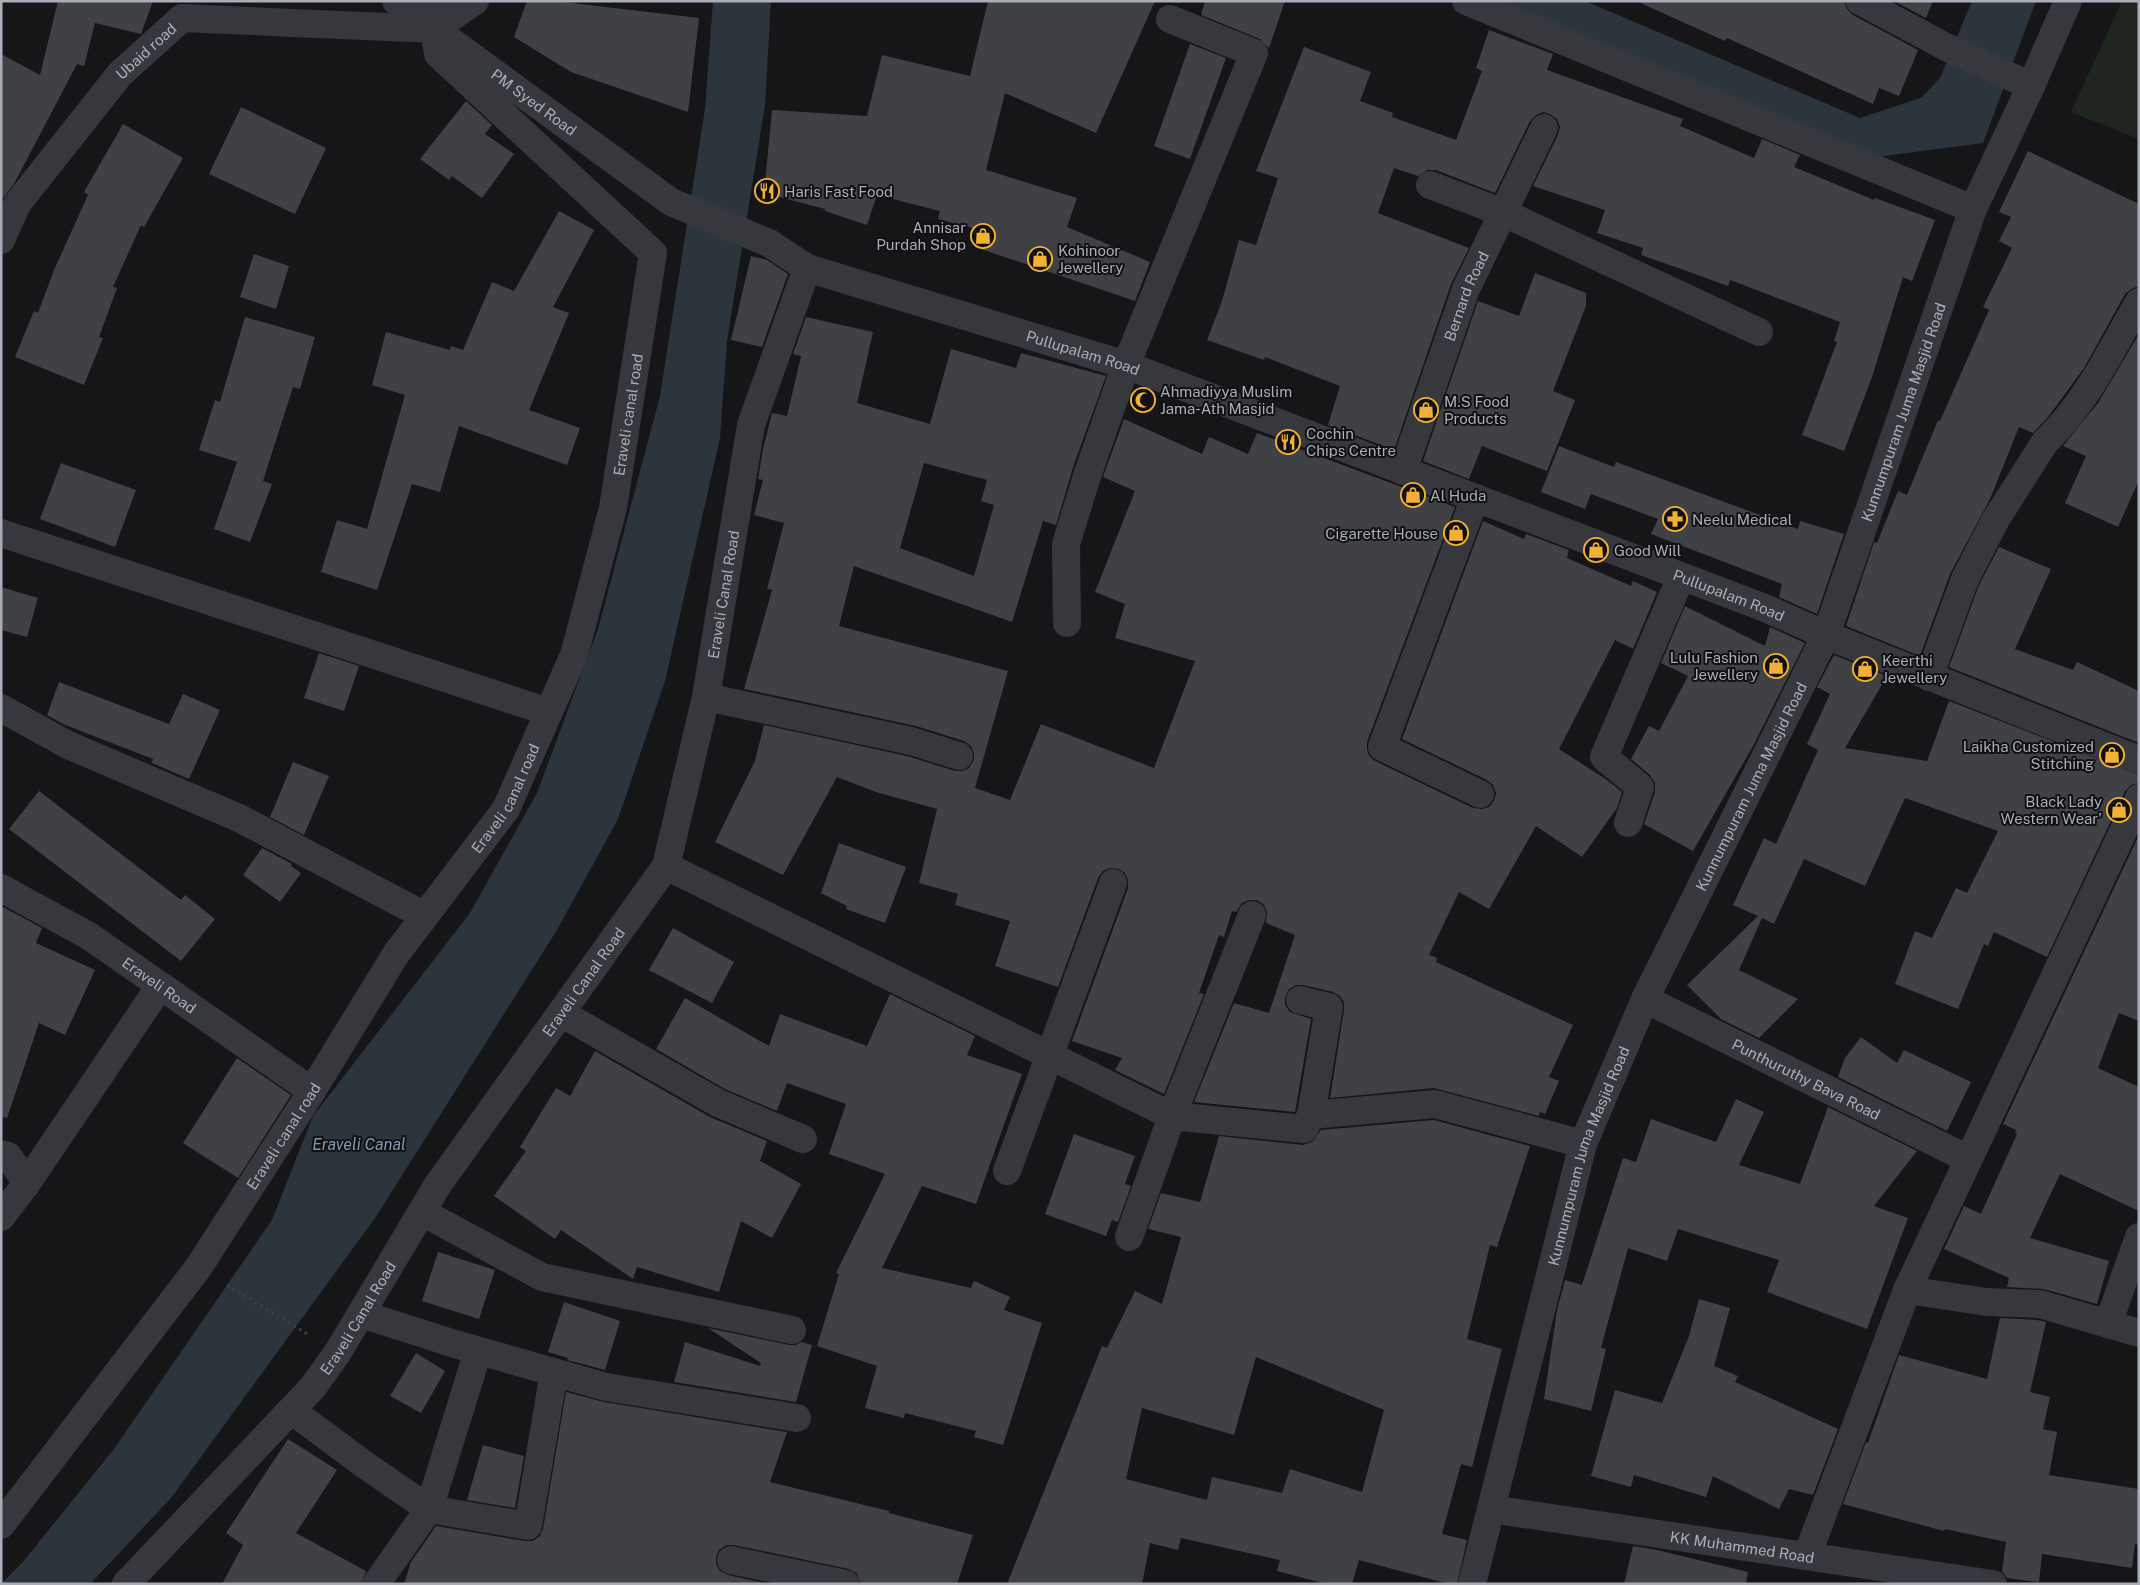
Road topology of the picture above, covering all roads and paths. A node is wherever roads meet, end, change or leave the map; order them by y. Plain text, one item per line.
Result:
1 (396, 1) edge
2 (437, 1) edge
3 (475, 1) edge
4 (1466, 1) edge
5 (1860, 1) edge
6 (2068, 1) edge
7 (1170, 19) dead end
8 (434, 29) junction
9 (2023, 82) junction
10 (1544, 128) dead end
11 (1430, 185) dead end
12 (671, 202) joint
13 (1973, 210) junction
14 (1504, 213) junction
15 (1, 240) edge
16 (807, 268) junction
17 (2139, 302) edge
18 (1759, 332) dead end
19 (1126, 364) junction
20 (1403, 470) junction
21 (1475, 498) junction
22 (1, 533) edge
23 (1681, 577) junction
24 (1067, 623) dead end
25 (1826, 635) junction
26 (1929, 676) junction
27 (706, 697) junction
28 (1, 708) edge
29 (549, 712) junction
30 (959, 756) dead end
31 (2139, 760) edge
32 (1480, 794) dead end
33 (2139, 798) edge
34 (1628, 823) dead end
35 (666, 866) junction
36 (1112, 883) dead end
37 (1, 888) edge
38 (1252, 915) dead end
39 (425, 916) junction
40 (160, 986) junction
41 (1645, 999) junction
42 (1300, 1000) dead end
43 (560, 1012) junction
44 (1048, 1055) junction
45 (312, 1091) junction
46 (1311, 1115) junction
47 (1172, 1116) junction
48 (803, 1139) dead end
49 (1583, 1144) junction
50 (1, 1154) edge
51 (1968, 1159) junction
52 (1007, 1170) dead end
53 (27, 1183) junction
54 (422, 1212) junction
55 (1, 1217) edge
56 (2139, 1236) edge
57 (1129, 1237) dead end
58 (198, 1268) junction
59 (1908, 1290) junction
60 (361, 1314) junction
61 (2108, 1324) junction
62 (792, 1330) dead end
63 (2139, 1333) edge
64 (478, 1351) junction
65 (338, 1352) junction
66 (554, 1372) junction
67 (291, 1410) junction
68 (797, 1418) dead end
69 (429, 1509) junction
70 (1491, 1509) junction
71 (1, 1526) edge
72 (1807, 1556) junction
73 (731, 1560) dead end
74 (126, 1584) edge
75 (376, 1584) edge
76 (846, 1584) edge
77 (1472, 1584) edge
78 (1993, 1584) edge

1 - 8 street, PM Syed Road
2 - 8 street
3 - 8 street
4 - 13 street
5 - 9 street
6 - 9 street, Kunnumpuram Juma Masjid Road
7 - 19 street
8 - 12 street, PM Syed Road
8 - 15 street, Ubaid road
8 - 29 street, Eraveli canal road
9 - 13 street, Kunnumpuram Juma Masjid Road
10 - 14 street, Bernard Road
11 - 14 street
12 - 16 street, Pullupalam Road
13 - 25 street, Kunnumpuram Juma Masjid Road
14 - 18 street
14 - 20 street, Bernard Road
16 - 19 street, Pullupalam Road
16 - 27 street, Eraveli Canal Road
17 - 26 street
19 - 20 street, Pullupalam Road
19 - 24 street
20 - 21 street, Pullupalam Road
21 - 23 street, Pullupalam Road
21 - 32 street
22 - 29 street
23 - 25 street, Pullupalam Road
23 - 34 street
25 - 26 street, Pullupalam Road
25 - 41 street, Kunnumpuram Juma Masjid Road
26 - 31 street, Pullupalam Road
27 - 30 street
27 - 35 street, Eraveli Canal Road
28 - 39 street
29 - 39 street, Eraveli canal road
33 - 51 street
35 - 43 street, Eraveli Canal Road
35 - 44 street
36 - 44 street
37 - 40 street, Eraveli Road
38 - 47 street
39 - 45 street, Eraveli canal road
40 - 45 street, Eraveli Road
40 - 53 street
41 - 49 street, Kunnumpuram Juma Masjid Road
41 - 51 street, Punthuruthy Bava Road
42 - 46 street
43 - 48 street
43 - 54 street, Eraveli Canal Road
44 - 47 street
44 - 52 street
45 - 58 street, Eraveli canal road
46 - 47 street
46 - 49 street
47 - 57 street
49 - 70 street, Kunnumpuram Juma Masjid Road
50 - 53 street
51 - 59 street
53 - 55 street
54 - 60 street, Eraveli Canal Road
54 - 62 street
56 - 61 street
58 - 65 path
58 - 71 street, Eraveli canal road
59 - 61 street
59 - 72 street
60 - 64 street
60 - 65 street, Eraveli Canal Road
61 - 63 street
64 - 66 street
64 - 69 street
65 - 67 street, Eraveli Canal Road
66 - 68 street
66 - 69 street
67 - 69 street
67 - 74 street, Eraveli Canal Road
69 - 75 street
70 - 72 street, KK Muhammed Road
70 - 77 street, Kunnumpuram Juma Masjid Road
72 - 78 street, KK Muhammed Road
73 - 76 street

